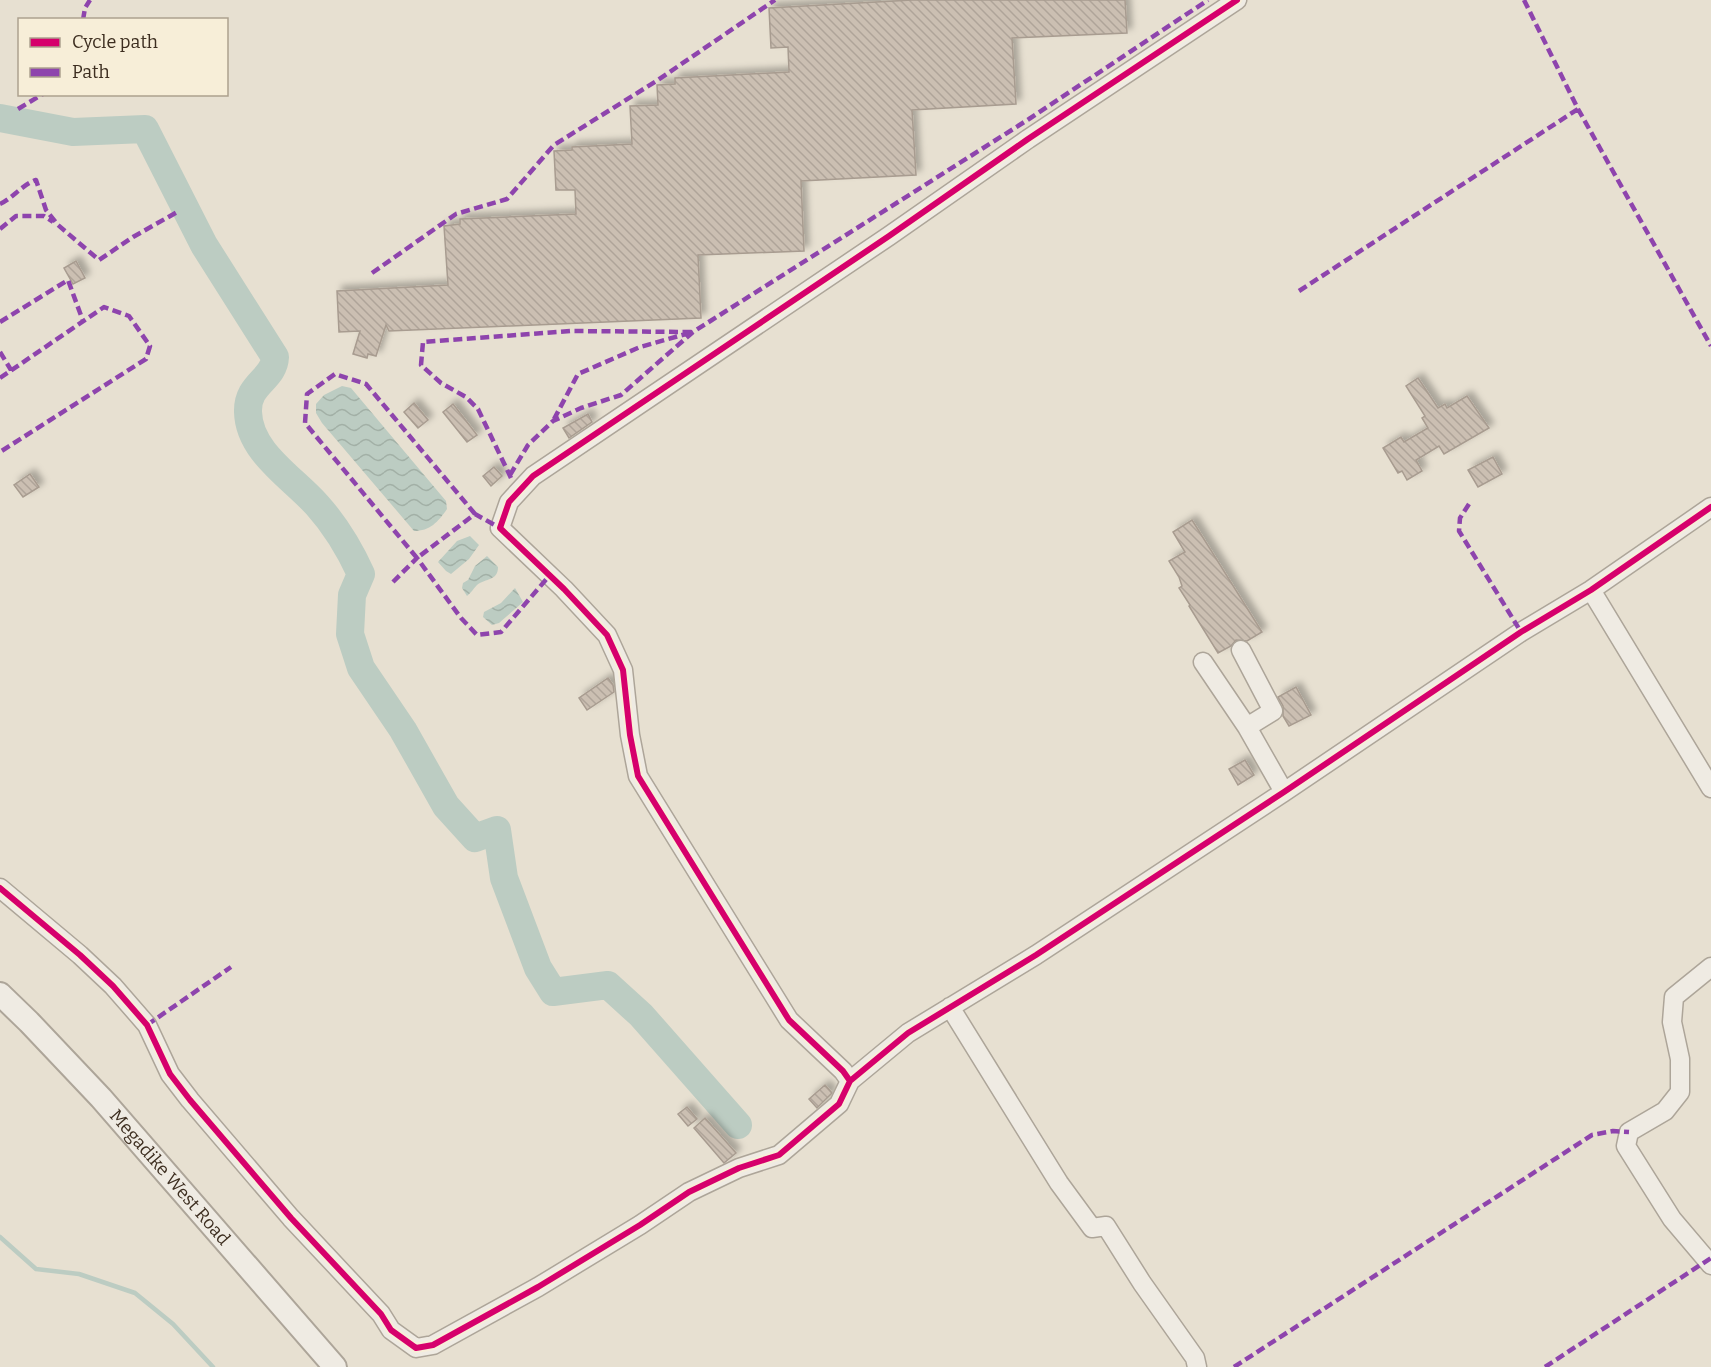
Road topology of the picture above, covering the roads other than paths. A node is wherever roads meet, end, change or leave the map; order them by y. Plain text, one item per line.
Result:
1 (1237, 0) edge
2 (1711, 507) edge
3 (1592, 590) junction
4 (1241, 650) dead end
5 (1203, 662) dead end
6 (1247, 727) junction
7 (1711, 788) edge
8 (1284, 792) junction
9 (0, 888) edge
10 (1711, 967) edge
11 (0, 994) edge
12 (950, 1007) junction
13 (850, 1081) junction
14 (1711, 1265) edge
15 (335, 1367) edge
16 (1197, 1367) edge

1 - 13 street
2 - 3 street
3 - 7 street
3 - 8 street
4 - 6 street
5 - 6 street
6 - 8 street
8 - 12 street
9 - 13 street
10 - 14 street
11 - 15 street, Megadike West Road
12 - 13 street
12 - 16 street

